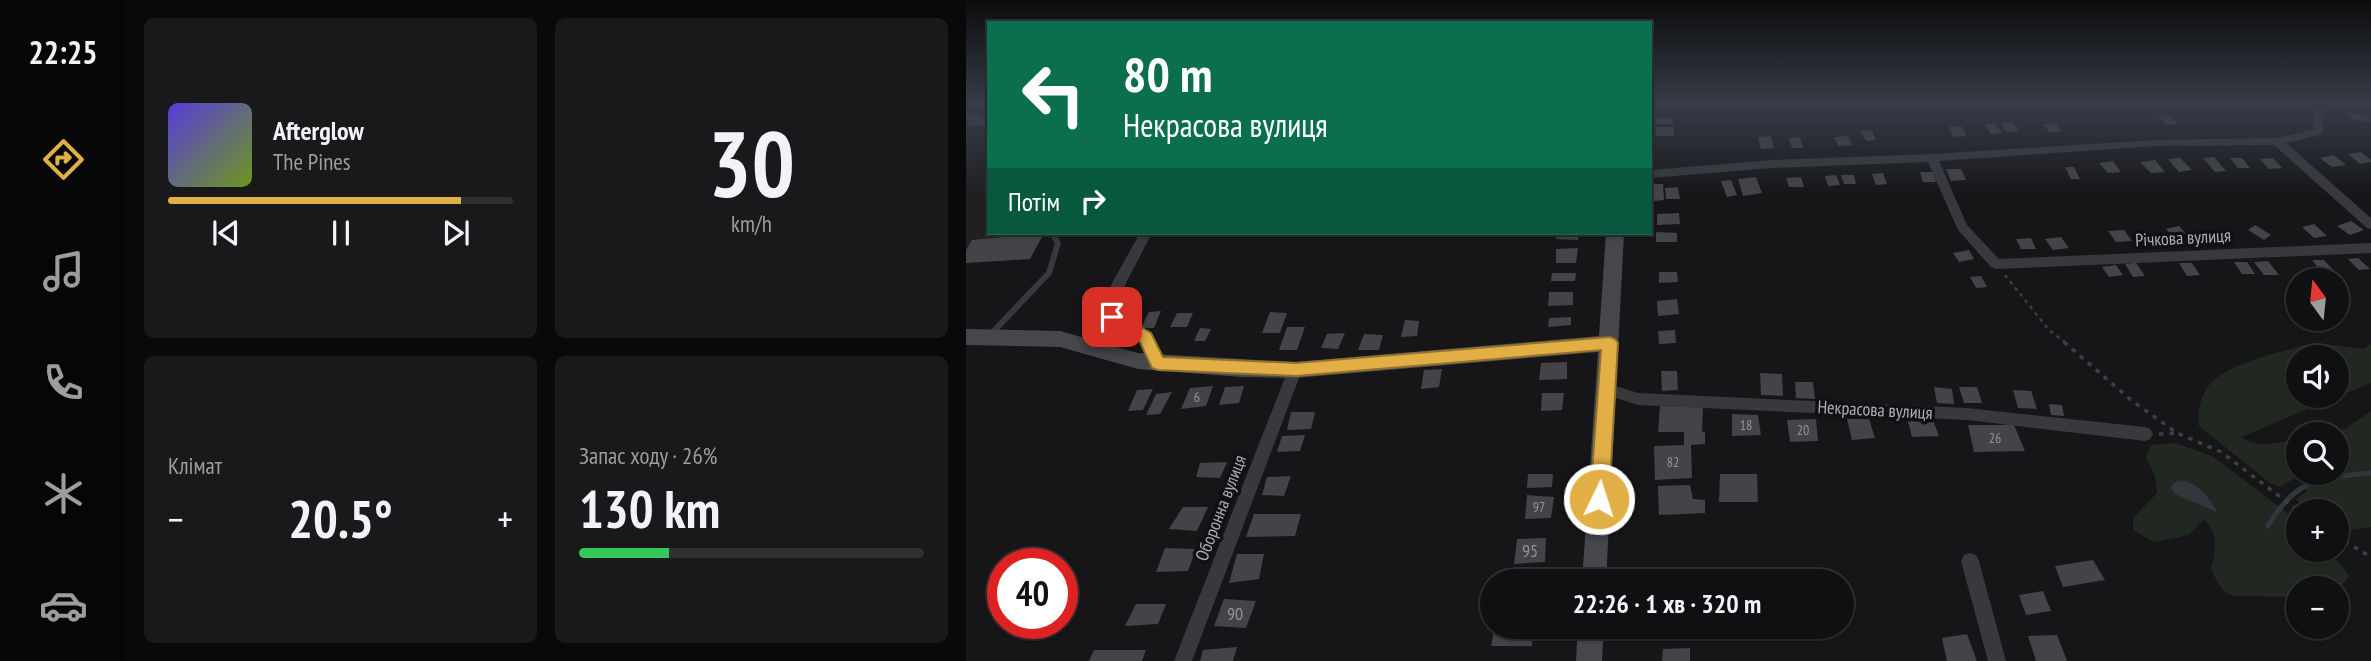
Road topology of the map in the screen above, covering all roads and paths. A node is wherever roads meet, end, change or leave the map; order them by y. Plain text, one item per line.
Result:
1 (2305, 135) edge
2 (2277, 141) junction
3 (1932, 158) junction
4 (1652, 174) edge
5 (2371, 225) edge
6 (1053, 235) edge
7 (1145, 235) edge
8 (1615, 235) edge
9 (2371, 247) edge
10 (1996, 264) junction
11 (966, 337) edge
12 (989, 337) junction
13 (1610, 343) junction
14 (1158, 363) junction
15 (1296, 370) junction
16 (1606, 389) junction
17 (2177, 433) junction
18 (2145, 434) joint
19 (2286, 502) edge
20 (2349, 544) edge
21 (2371, 557) edge
22 (1970, 561) dead end
23 (1595, 569) edge
24 (1590, 639) edge
25 (1183, 661) edge
26 (1589, 661) edge
27 (1997, 661) edge

1 - 2 street
2 - 3 street
2 - 5 street
3 - 4 street
3 - 10 street
6 - 12 lane
7 - 14 street
8 - 13 street
9 - 10 street, Річкова вулиця
10 - 17 path
11 - 12 street
12 - 14 street
13 - 15 street
13 - 16 street
14 - 15 street
15 - 25 street, Оборонна вулиця
16 - 18 street, Некрасова вулиця
16 - 23 street
17 - 18 path
17 - 19 path
20 - 21 path
22 - 27 street
24 - 26 street

